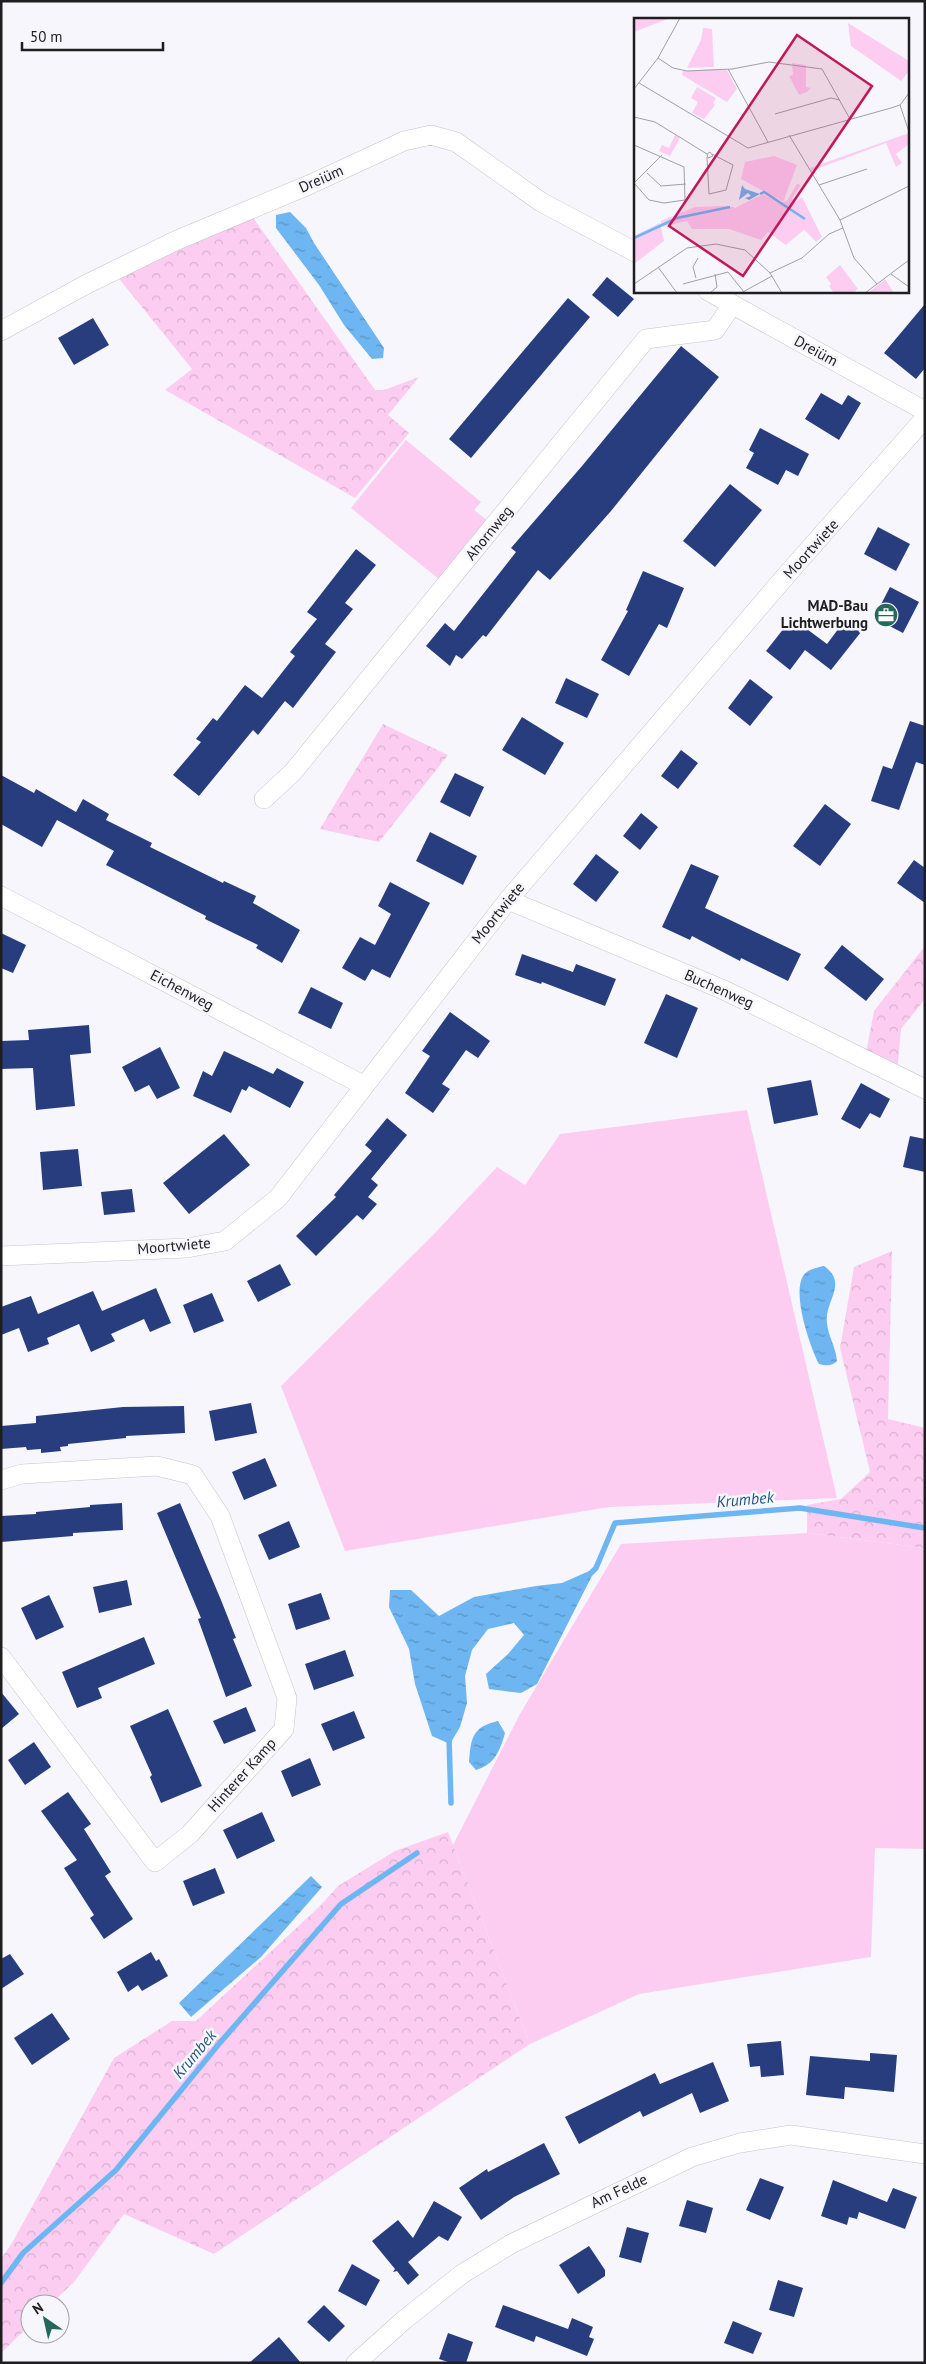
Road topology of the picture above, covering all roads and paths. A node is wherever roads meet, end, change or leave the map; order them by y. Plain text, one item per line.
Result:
1 (634, 251) edge
2 (710, 292) edge
3 (732, 305) junction
4 (1, 331) edge
5 (925, 411) edge
6 (925, 418) edge
7 (264, 799) dead end
8 (1, 896) edge
9 (508, 900) junction
10 (363, 1086) junction
11 (925, 1090) edge
12 (1, 1256) edge
13 (1, 1480) edge
14 (1, 1657) edge
15 (925, 2154) edge
16 (356, 2363) edge

1 - 4 street, Dreiüm
2 - 3 street, Dreiüm
3 - 5 street, Dreiüm
3 - 7 street, Ahornweg
6 - 9 street, Moortwiete
8 - 10 street, Eichenweg
9 - 10 street, Moortwiete
9 - 11 street, Buchenweg
10 - 12 street, Moortwiete
13 - 14 street, Hinterer Kamp
15 - 16 street, Am Felde

